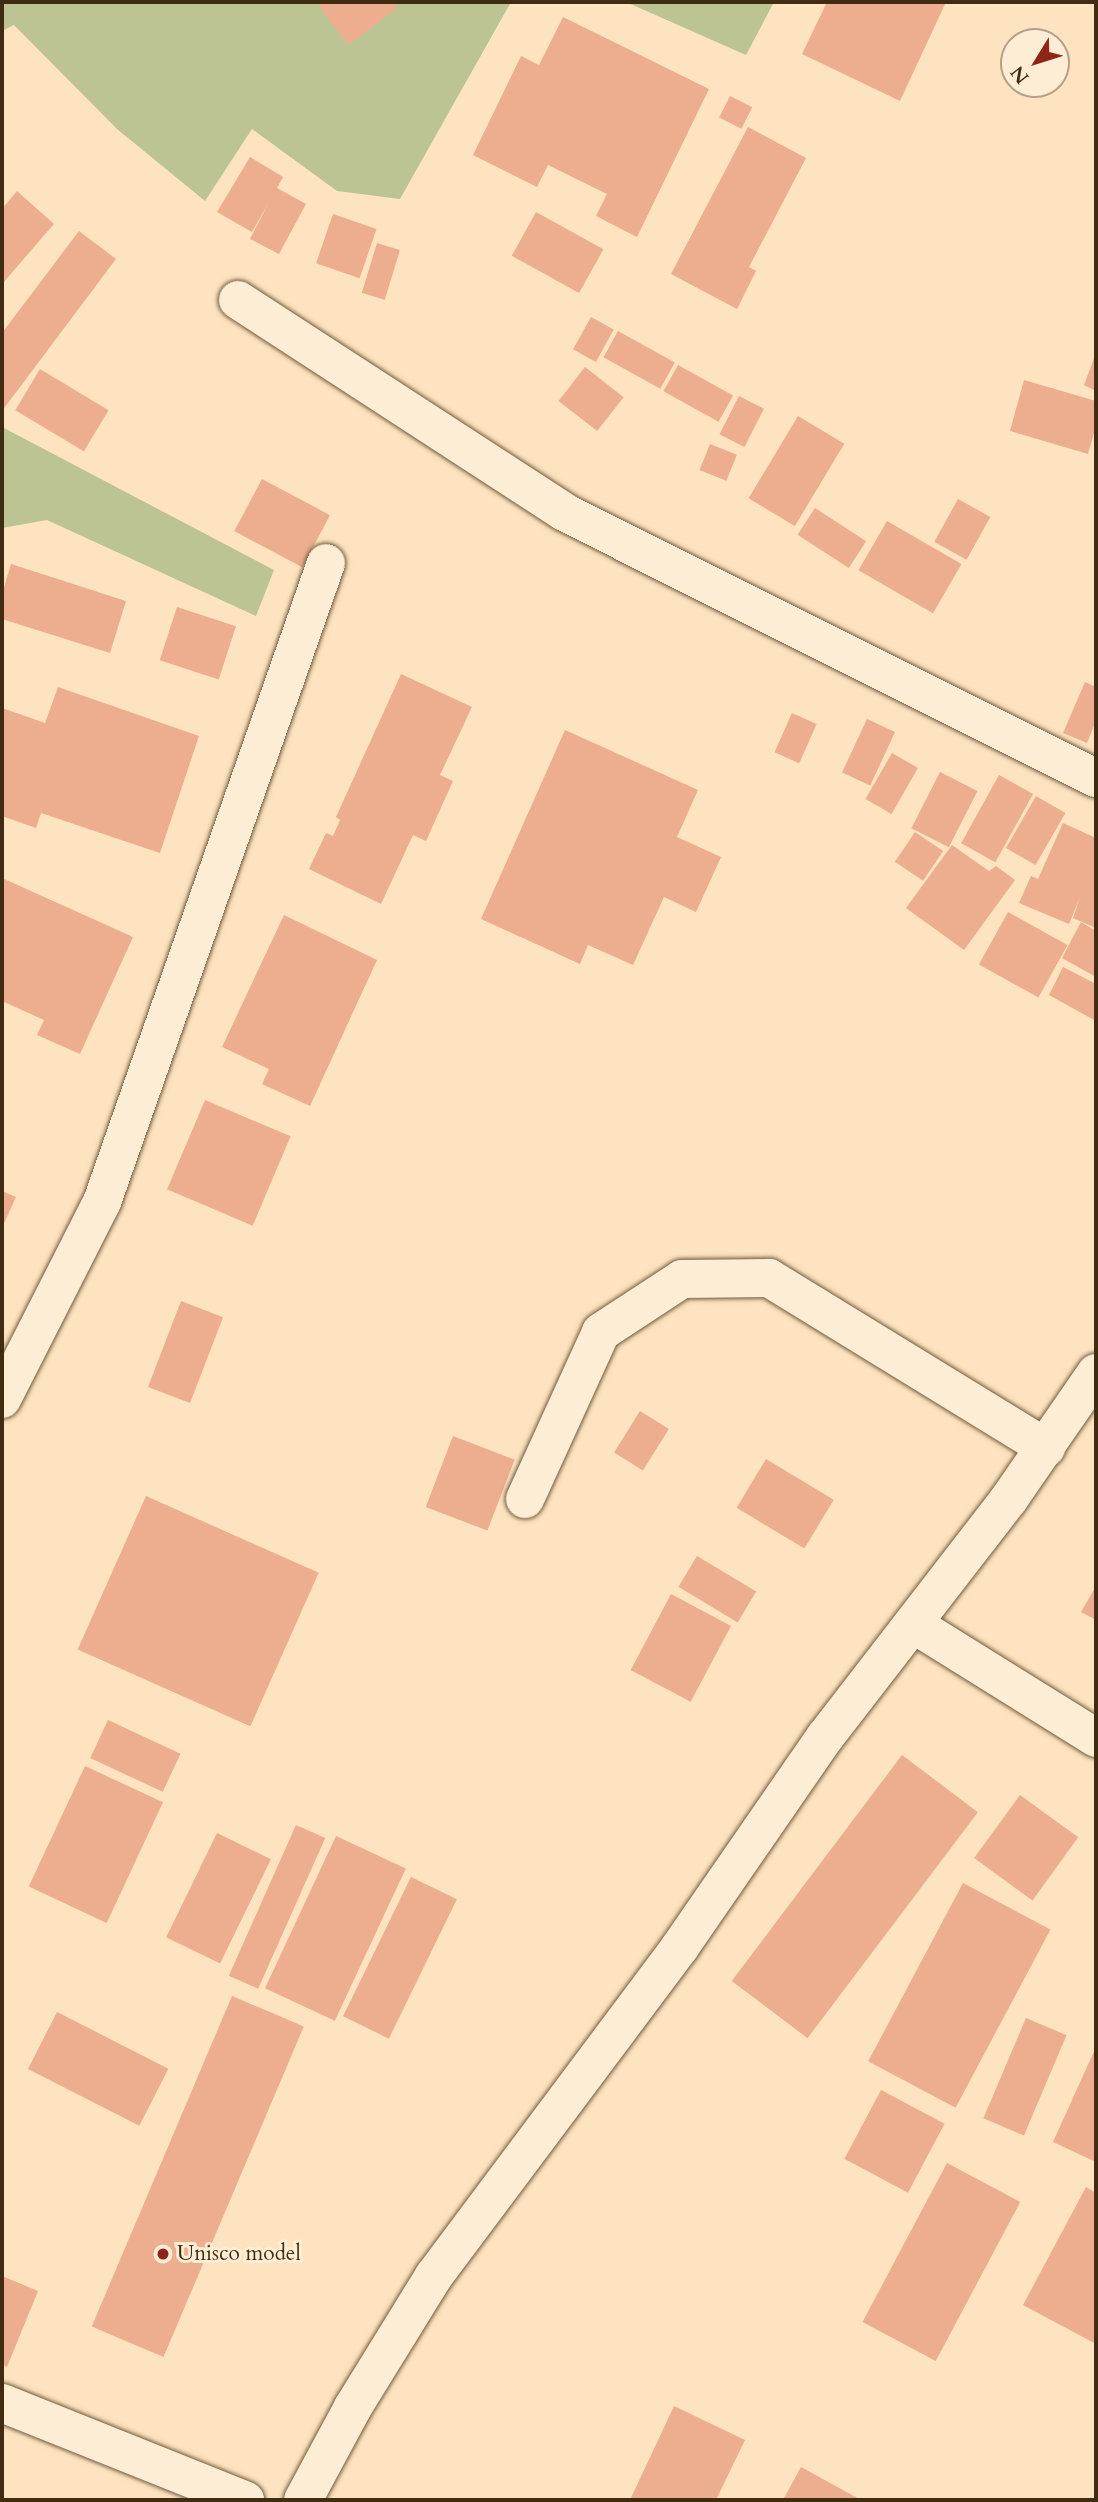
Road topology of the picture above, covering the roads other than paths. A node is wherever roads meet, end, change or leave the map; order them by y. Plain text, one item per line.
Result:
1 (238, 300) dead end
2 (326, 563) dead end
3 (1096, 778) edge
4 (1096, 1373) edge
5 (2, 1399) edge
6 (1046, 1448) junction
7 (525, 1499) dead end
8 (913, 1624) junction
9 (1096, 1738) edge
10 (2, 2403) edge
11 (244, 2500) edge
12 (303, 2500) edge

1 - 3 street
2 - 5 street
4 - 6 street
6 - 7 street
6 - 8 street
8 - 9 street
8 - 12 street
10 - 11 street

